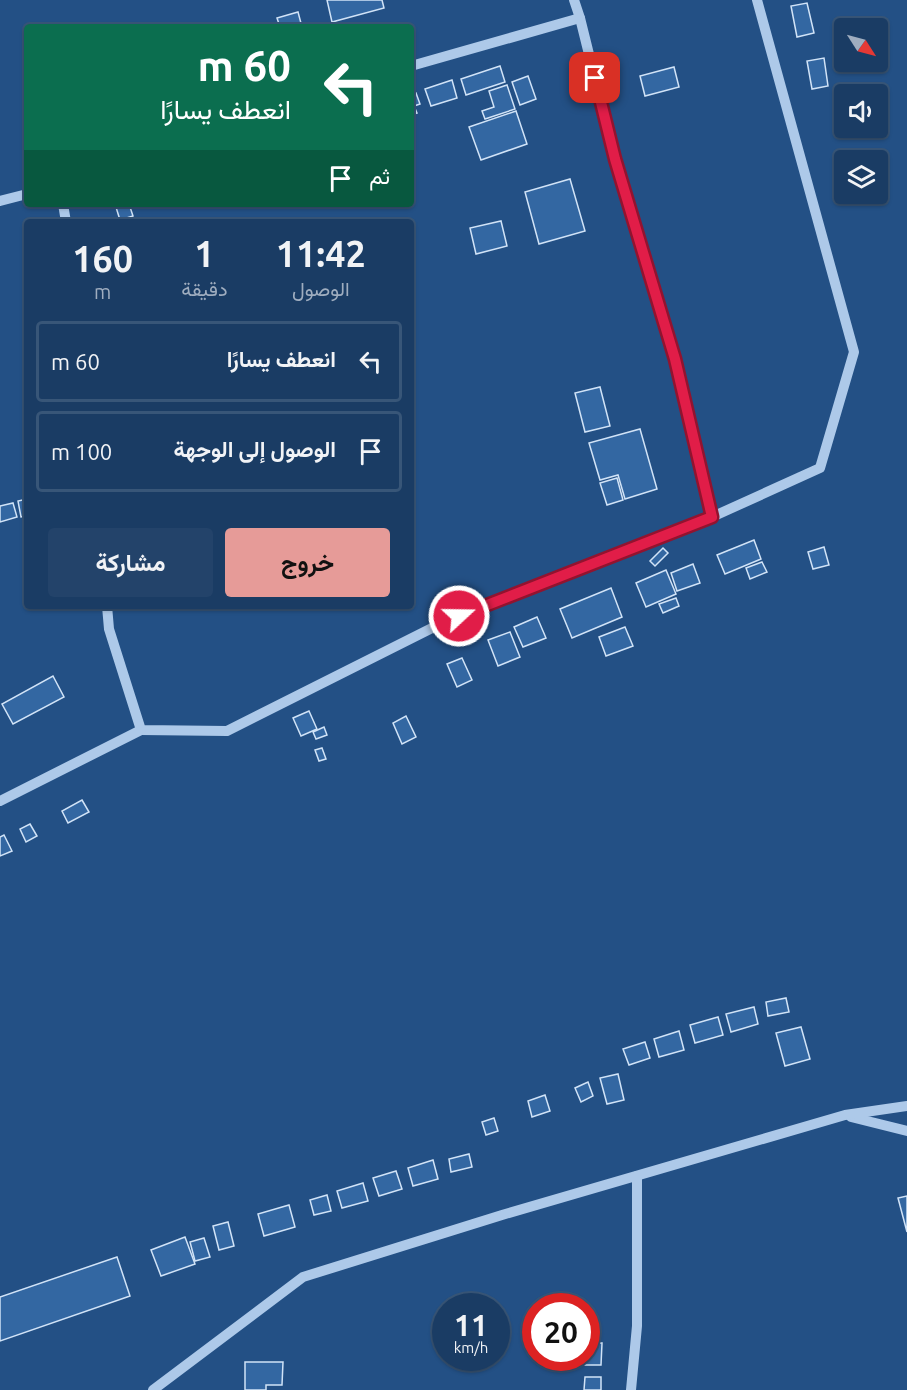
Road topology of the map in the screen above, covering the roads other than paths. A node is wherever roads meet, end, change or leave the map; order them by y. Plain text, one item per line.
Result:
1 (574, 0) edge
2 (757, 0) edge
3 (580, 18) junction
4 (414, 65) edge
5 (24, 195) edge
6 (0, 201) edge
7 (712, 517) junction
8 (107, 609) edge
9 (141, 730) junction
10 (0, 801) edge
11 (907, 1106) edge
12 (845, 1115) junction
13 (907, 1131) edge
14 (637, 1176) junction
15 (153, 1390) edge
16 (631, 1390) edge

1 - 3 street
2 - 7 street
3 - 4 street
3 - 7 street
5 - 6 street
7 - 9 street
8 - 9 street
9 - 10 street
11 - 12 street
12 - 13 street
12 - 14 street
14 - 15 street
14 - 16 street

